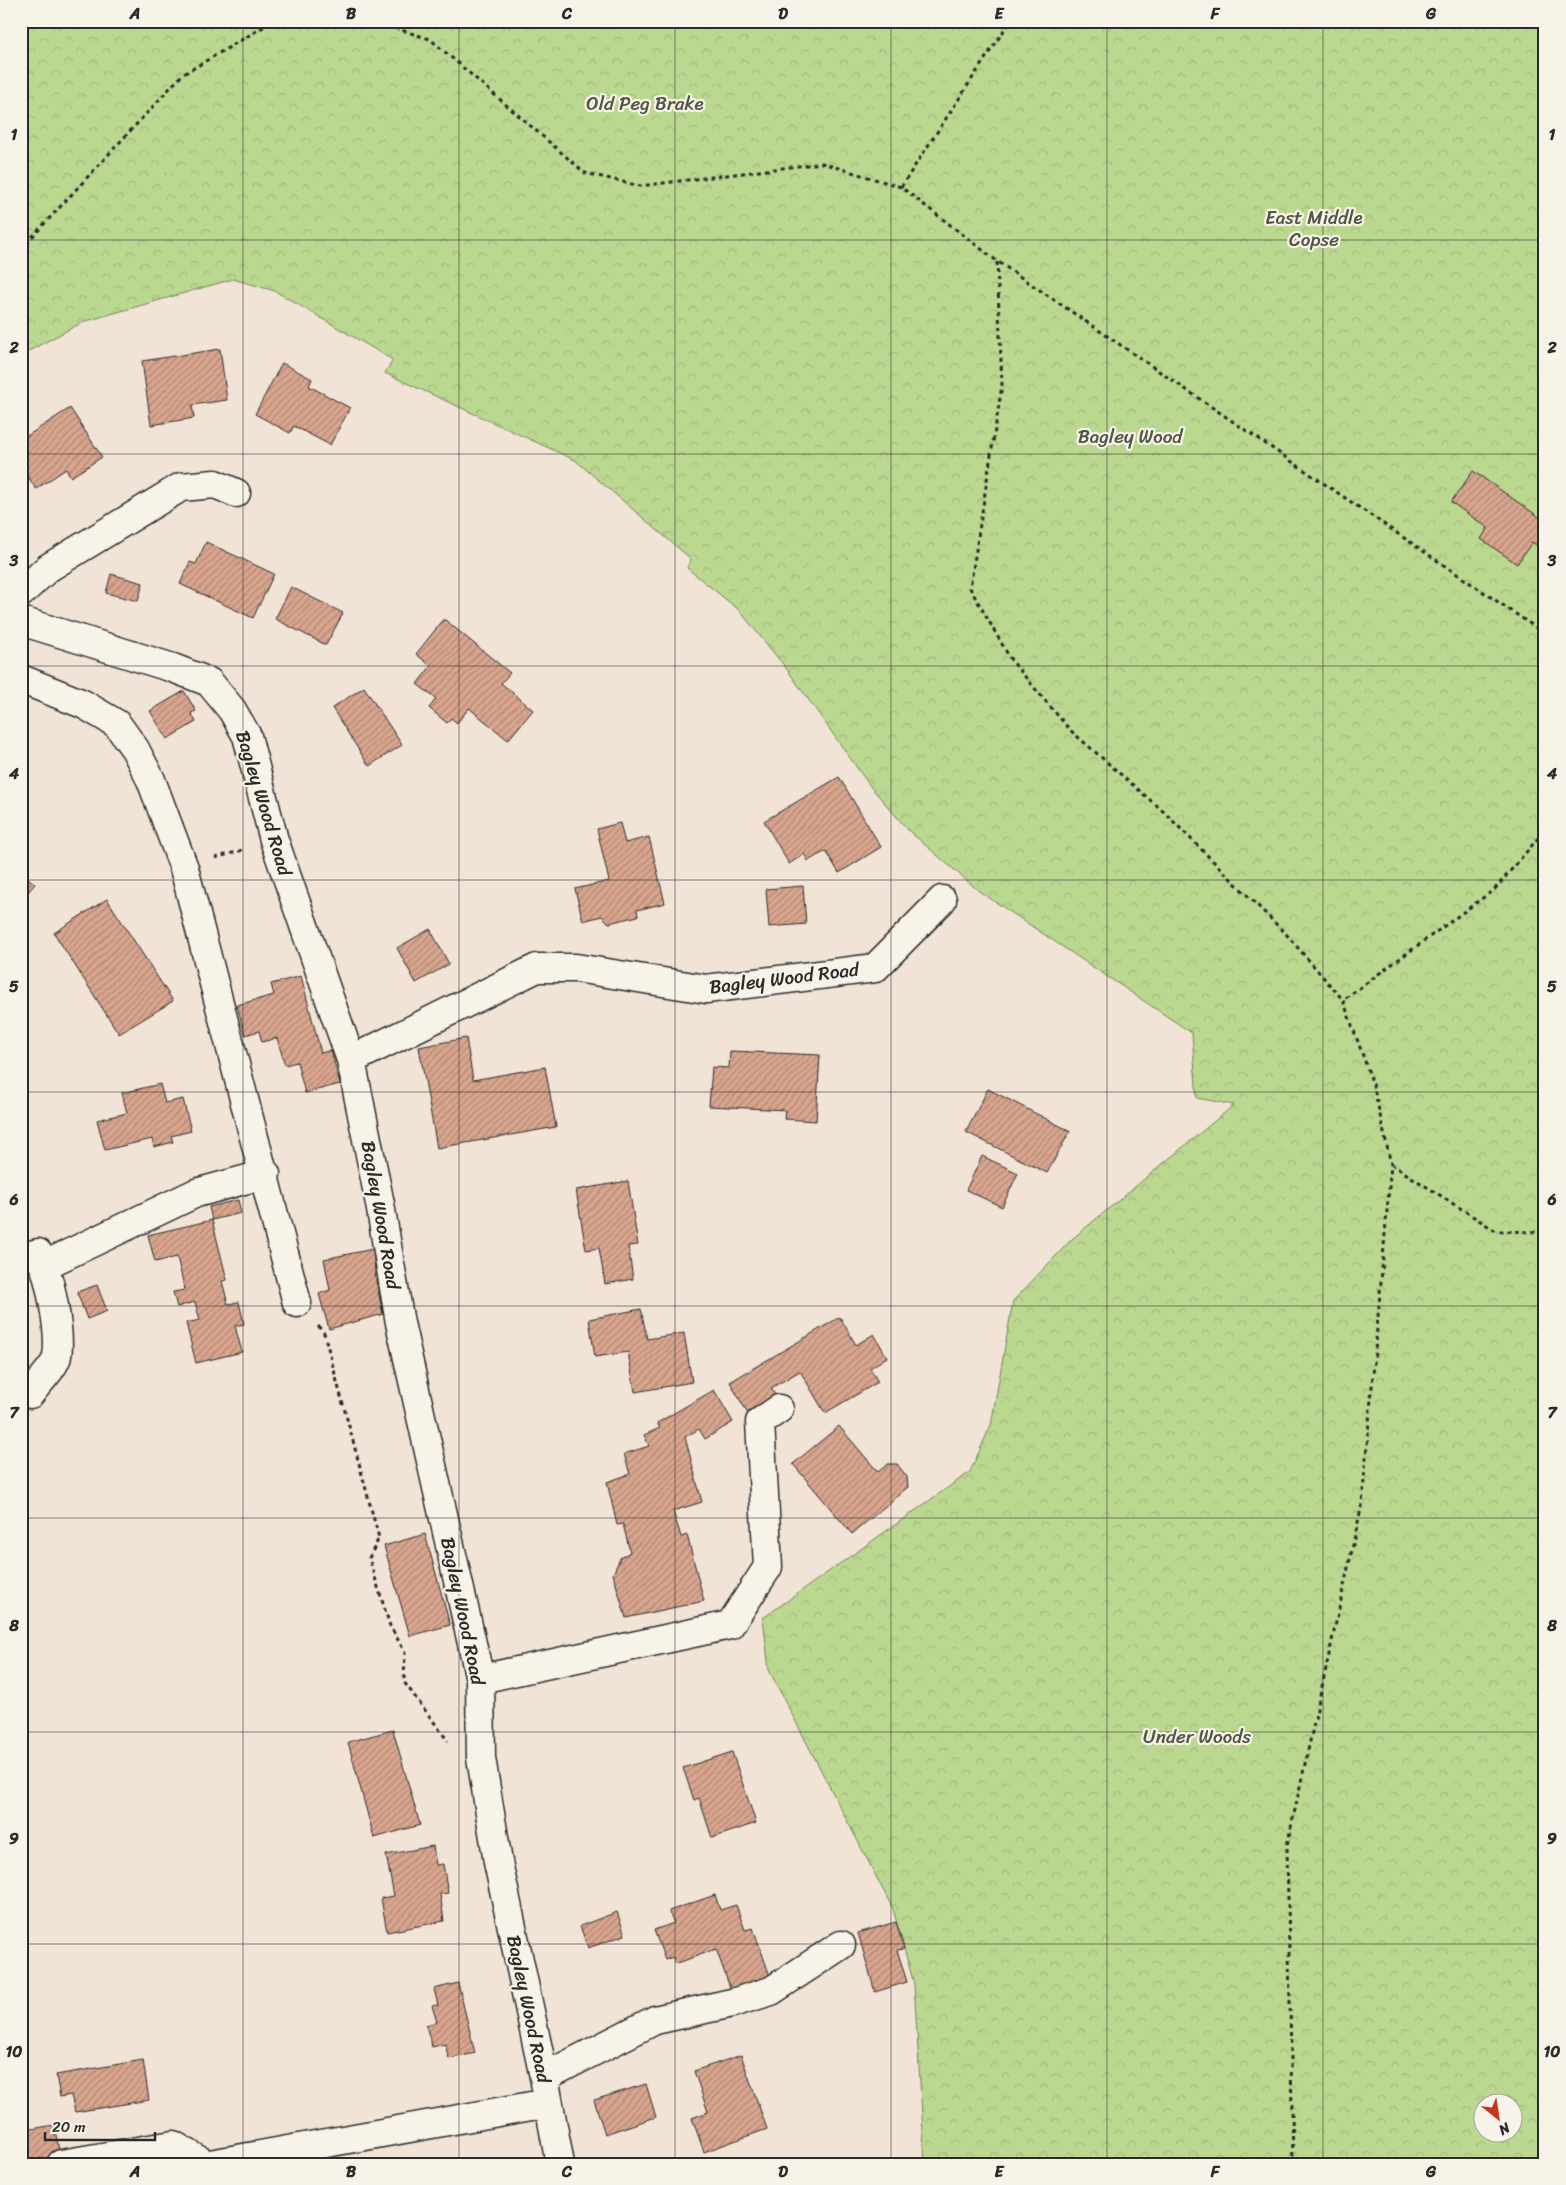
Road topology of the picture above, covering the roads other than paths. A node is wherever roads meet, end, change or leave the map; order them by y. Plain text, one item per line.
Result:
1 (225, 482) dead end
2 (21, 593) edge
3 (21, 621) edge
4 (21, 679) edge
5 (942, 900) dead end
6 (351, 1060) junction
7 (266, 1174) junction
8 (33, 1261) edge
9 (298, 1303) road end
10 (30, 1394) dead end
11 (779, 1409) dead end
12 (480, 1679) junction
13 (841, 1946) dead end
14 (544, 2077) junction
15 (548, 2103) junction
16 (61, 2164) edge
17 (206, 2164) edge
18 (210, 2164) edge
19 (560, 2164) edge

1 - 2 street
3 - 6 street, Bagley Wood Road
4 - 7 street
5 - 6 street, Bagley Wood Road
6 - 12 street, Bagley Wood Road
7 - 8 street
7 - 9 street
8 - 10 street
11 - 12 street
12 - 14 street, Bagley Wood Road
13 - 14 street
14 - 15 street, Bagley Wood Road
15 - 18 street
15 - 19 street, Bagley Wood Road
16 - 17 street

